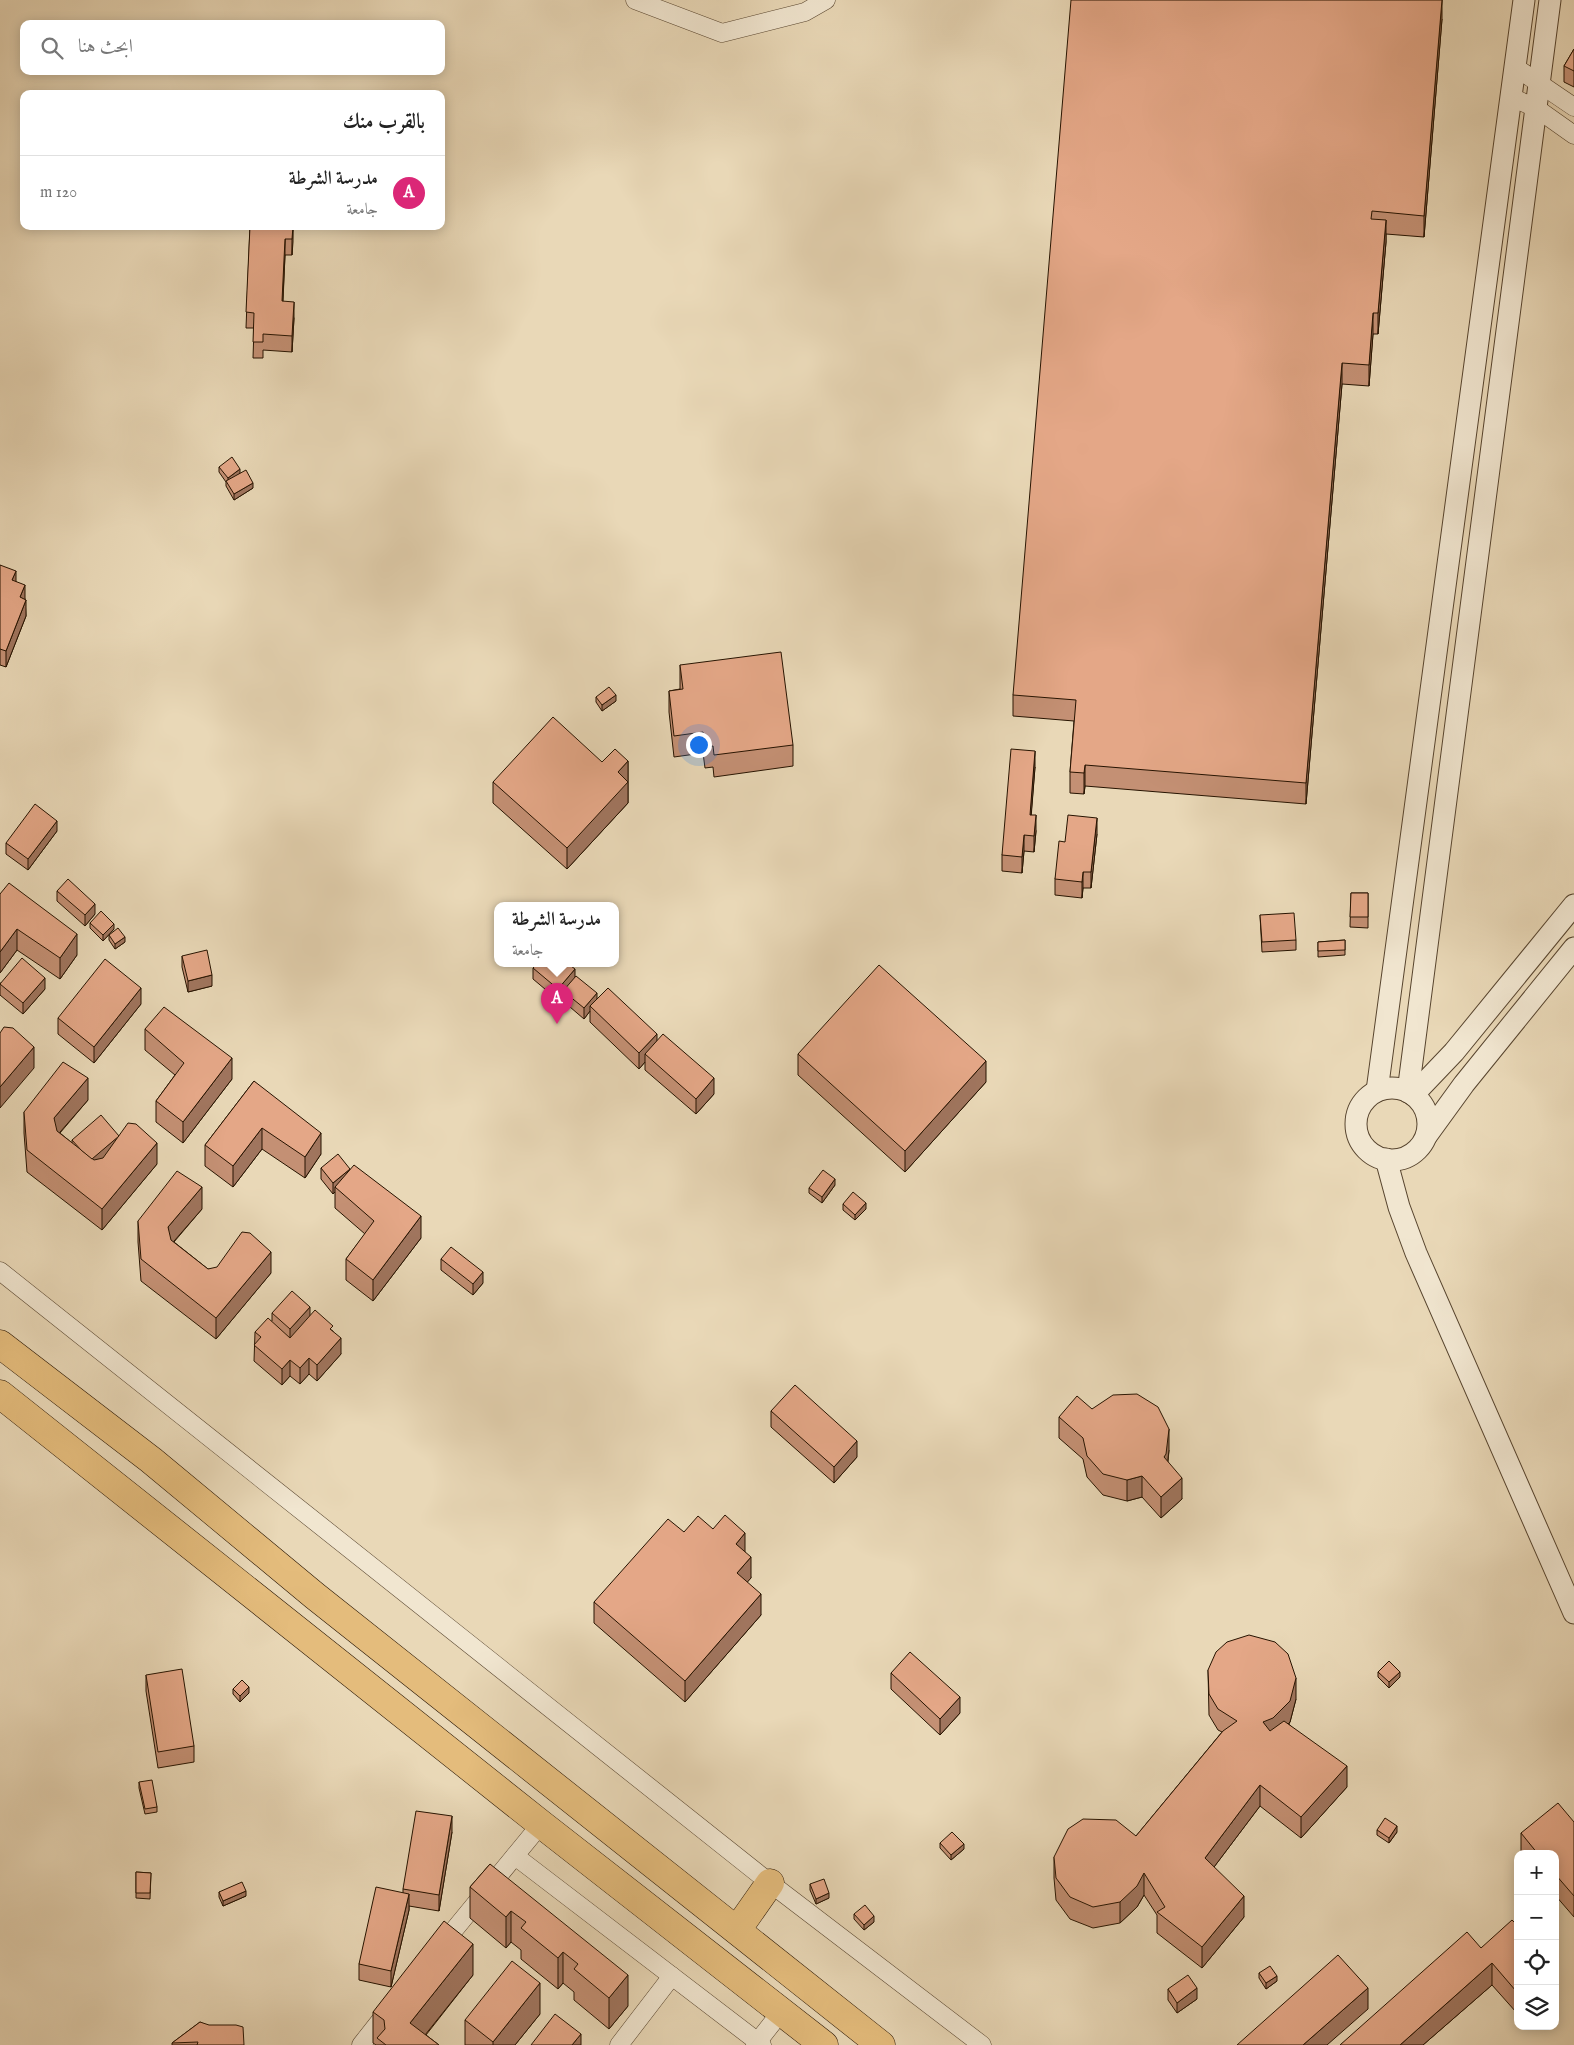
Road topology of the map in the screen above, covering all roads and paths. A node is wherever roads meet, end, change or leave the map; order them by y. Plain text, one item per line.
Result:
1 (635, 0) edge
2 (826, 0) edge
3 (1550, 0) edge
4 (1522, 1) edge
5 (1515, 67) junction
6 (1540, 83) junction
7 (1511, 97) junction
8 (1574, 107) edge
9 (1536, 108) junction
10 (1574, 135) edge
11 (1574, 905) edge
12 (1574, 948) edge
13 (1377, 1091) junction
14 (1410, 1094) junction
15 (1427, 1135) junction
16 (1386, 1159) junction
17 (0, 1271) edge
18 (0, 1344) edge
19 (0, 1394) edge
20 (1574, 1613) edge
21 (541, 1824) junction
22 (515, 1856) junction
23 (770, 1884) junction
24 (737, 1930) junction
25 (431, 1958) edge
26 (672, 1976) junction
27 (400, 1996) edge
28 (781, 2012) junction
29 (758, 2044) edge
30 (360, 2045) edge
31 (619, 2045) edge
32 (824, 2045) edge
33 (881, 2045) edge
34 (982, 2045) edge

1 - 2 street
3 - 6 street
4 - 5 street
5 - 6 street
5 - 7 street
6 - 8 street
6 - 9 street
7 - 9 street
7 - 13 street
9 - 10 street
9 - 14 street
11 - 14 street
12 - 15 street
13 - 14 street
13 - 16 street
14 - 15 street
15 - 16 street
16 - 20 street
17 - 23 street
18 - 24 highway
19 - 21 highway
21 - 22 street
21 - 28 highway
22 - 25 street
22 - 26 street
23 - 24 highway
23 - 34 street
24 - 33 highway
26 - 29 street
26 - 31 street
27 - 30 street
28 - 29 street
28 - 32 highway

